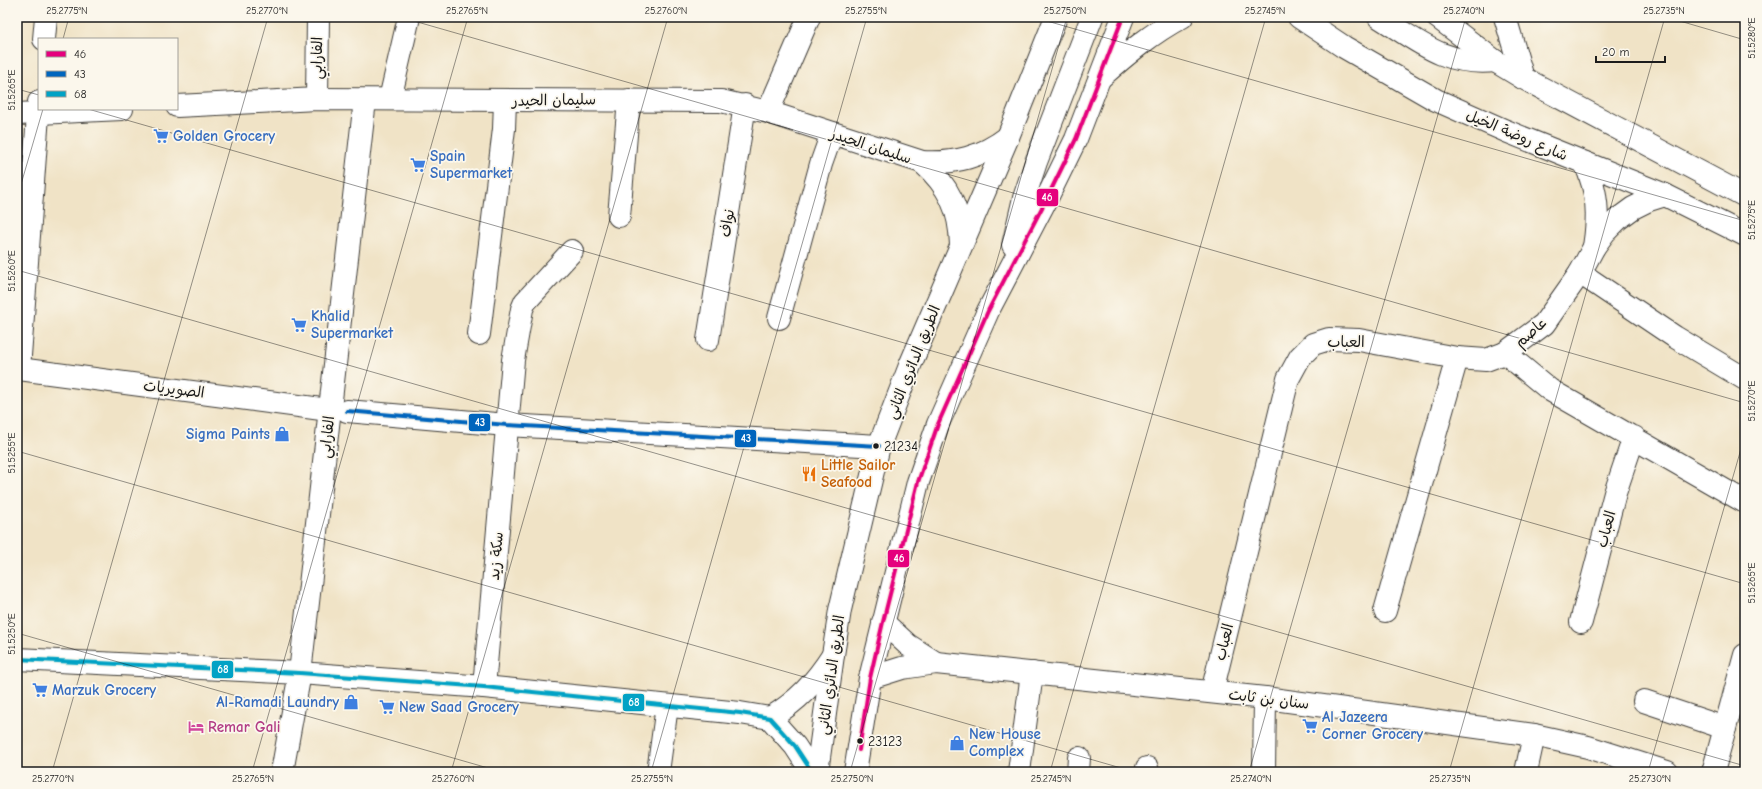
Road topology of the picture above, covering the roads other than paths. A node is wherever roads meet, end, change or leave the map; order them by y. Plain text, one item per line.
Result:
1 (46, 17) edge
2 (318, 17) edge
3 (409, 17) edge
4 (809, 17) edge
5 (1056, 17) edge
6 (1092, 17) edge
7 (1123, 17) edge
8 (1182, 17) edge
9 (1299, 17) edge
10 (1379, 17) edge
11 (1438, 17) edge
12 (1505, 17) edge
13 (44, 38) edge
14 (1495, 61) junction
15 (1523, 78) junction
16 (1099, 80) junction
17 (317, 99) junction
18 (365, 100) junction
19 (390, 100) junction
20 (629, 100) junction
21 (505, 101) junction
22 (745, 105) junction
23 (178, 106) edge
24 (31, 110) edge
25 (768, 112) junction
26 (832, 133) junction
27 (1008, 137) junction
28 (922, 162) junction
29 (1586, 163) junction
30 (1665, 195) junction
31 (1745, 196) edge
32 (619, 216) dead end
33 (1745, 235) edge
34 (961, 245) junction
35 (1594, 247) junction
36 (572, 251) dead end
37 (1008, 272) junction
38 (1580, 273) junction
39 (779, 318) dead end
40 (479, 334) dead end
41 (708, 340) dead end
42 (1505, 353) junction
43 (1457, 358) junction
44 (18, 369) edge
45 (1745, 379) edge
46 (338, 410) junction
47 (507, 425) junction
48 (1634, 438) junction
49 (879, 446) junction
50 (1745, 502) edge
51 (1386, 610) dead end
52 (883, 622) junction
53 (1581, 622) dead end
54 (833, 655) junction
55 (1745, 655) edge
56 (17, 659) edge
57 (936, 663) junction
58 (300, 673) junction
59 (1032, 673) junction
60 (870, 678) junction
61 (484, 687) junction
62 (1212, 692) junction
63 (1265, 698) junction
64 (1644, 701) dead end
65 (667, 706) junction
66 (770, 718) junction
67 (1725, 728) junction
68 (1534, 736) junction
69 (282, 772) edge
70 (658, 772) edge
71 (812, 772) edge
72 (817, 772) edge
73 (855, 772) edge
74 (1019, 772) edge
75 (1264, 772) edge
76 (1526, 772) edge
77 (1667, 772) edge
78 (1713, 772) edge

1 - 13 street
2 - 17 street, الفارابي
3 - 19 street
4 - 25 street
5 - 27 street, الطريق الدائري الثاني
6 - 37 street
7 - 16 street
8 - 16 street
9 - 29 street, شارع روضة الخيل
10 - 14 street
11 - 14 street
12 - 15 street
14 - 15 street
15 - 31 street
16 - 37 street
17 - 18 street, سليمان الحيدر
17 - 23 street, سليمان الحيدر
18 - 19 street, سليمان الحيدر
18 - 46 street, الفارابي
19 - 21 street, سليمان الحيدر
20 - 21 street, سليمان الحيدر
20 - 22 street, سليمان الحيدر
20 - 32 street
21 - 40 street
22 - 25 street, سليمان الحيدر
22 - 41 street, نواف
24 - 44 street
25 - 26 street, سليمان الحيدر
26 - 28 street, سليمان الحيدر
26 - 39 street
27 - 28 street, سليمان الحيدر
27 - 34 street, الطريق الدائري الثاني
28 - 34 street, سليمان الحيدر
29 - 30 street, شارع روضة الخيل
29 - 35 street, عاصم
30 - 33 street, شارع روضة الخيل
30 - 35 street, عاصم
34 - 49 street, الطريق الدائري الثاني
35 - 38 street, عاصم
36 - 47 street, سكة زيد
37 - 52 street
38 - 42 street, عاصم
38 - 45 street
42 - 43 street, عاصم
42 - 48 street
43 - 51 street
43 - 62 street, العباب
44 - 46 street, الصويريات
46 - 47 street, الصويريات
46 - 58 street, الفارابي
47 - 49 street, الصويريات
47 - 61 street, سكة زيد
48 - 50 street
48 - 53 street, العباب
49 - 54 street, الطريق الدائري الثاني
52 - 57 street, سنان بن ثابت
52 - 60 street
54 - 66 street
54 - 72 street, الطريق الدائري الثاني
55 - 67 street
56 - 58 street
57 - 59 street, سنان بن ثابت
57 - 60 street, سنان بن ثابت
58 - 61 street
58 - 69 street, الفارابي
59 - 62 street, سنان بن ثابت
59 - 74 street
60 - 73 street
61 - 65 street
62 - 63 street, سنان بن ثابت
63 - 68 street, سنان بن ثابت
63 - 75 street
64 - 67 street
65 - 66 street
65 - 70 street
66 - 71 street
67 - 78 street
68 - 76 street
68 - 77 street, سنان بن ثابت

